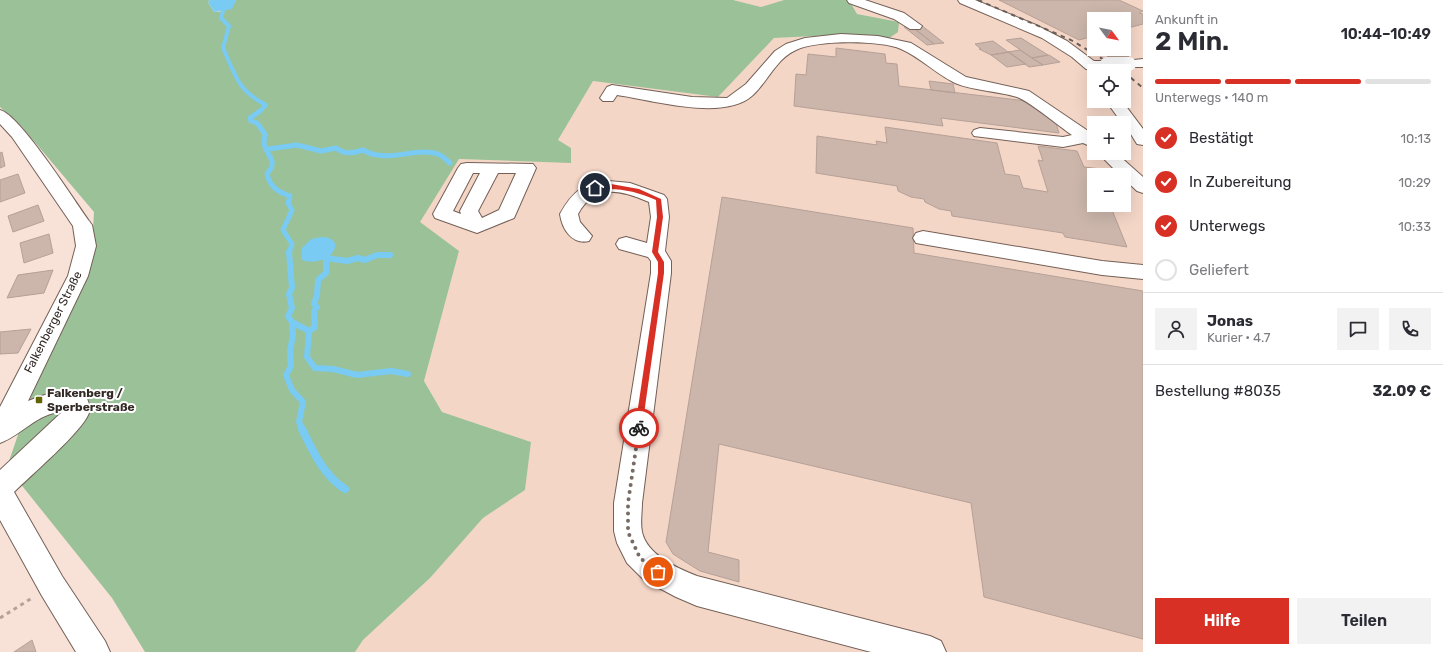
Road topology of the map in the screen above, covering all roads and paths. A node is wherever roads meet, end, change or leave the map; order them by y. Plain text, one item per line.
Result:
1 (853, 0) edge
2 (964, 0) edge
3 (915, 26) dead end
4 (1087, 64) edge
5 (608, 98) dead end
6 (1119, 108) edge
7 (0, 116) edge
8 (980, 133) dead end
9 (1087, 138) edge
10 (1087, 140) edge
11 (1143, 140) edge
12 (1114, 160) edge
13 (492, 168) junction
14 (1143, 187) edge
15 (477, 226) junction
16 (582, 236) dead end
17 (923, 238) dead end
18 (626, 244) dead end
19 (655, 252) junction
20 (1143, 272) edge
21 (0, 431) edge
22 (0, 488) edge
23 (0, 494) edge
24 (52, 586) junction
25 (0, 618) edge
26 (94, 652) edge
27 (930, 652) edge

1 - 3 street
2 - 4 street
5 - 9 street
6 - 11 street
7 - 21 street, Falkenberger Straße
8 - 10 street
12 - 14 street
13 - 15 street
13 - 15 street
13 - 15 street
16 - 19 street
17 - 20 street
18 - 19 street
19 - 27 street
21 - 22 street
23 - 24 street
24 - 25 path
24 - 26 street

